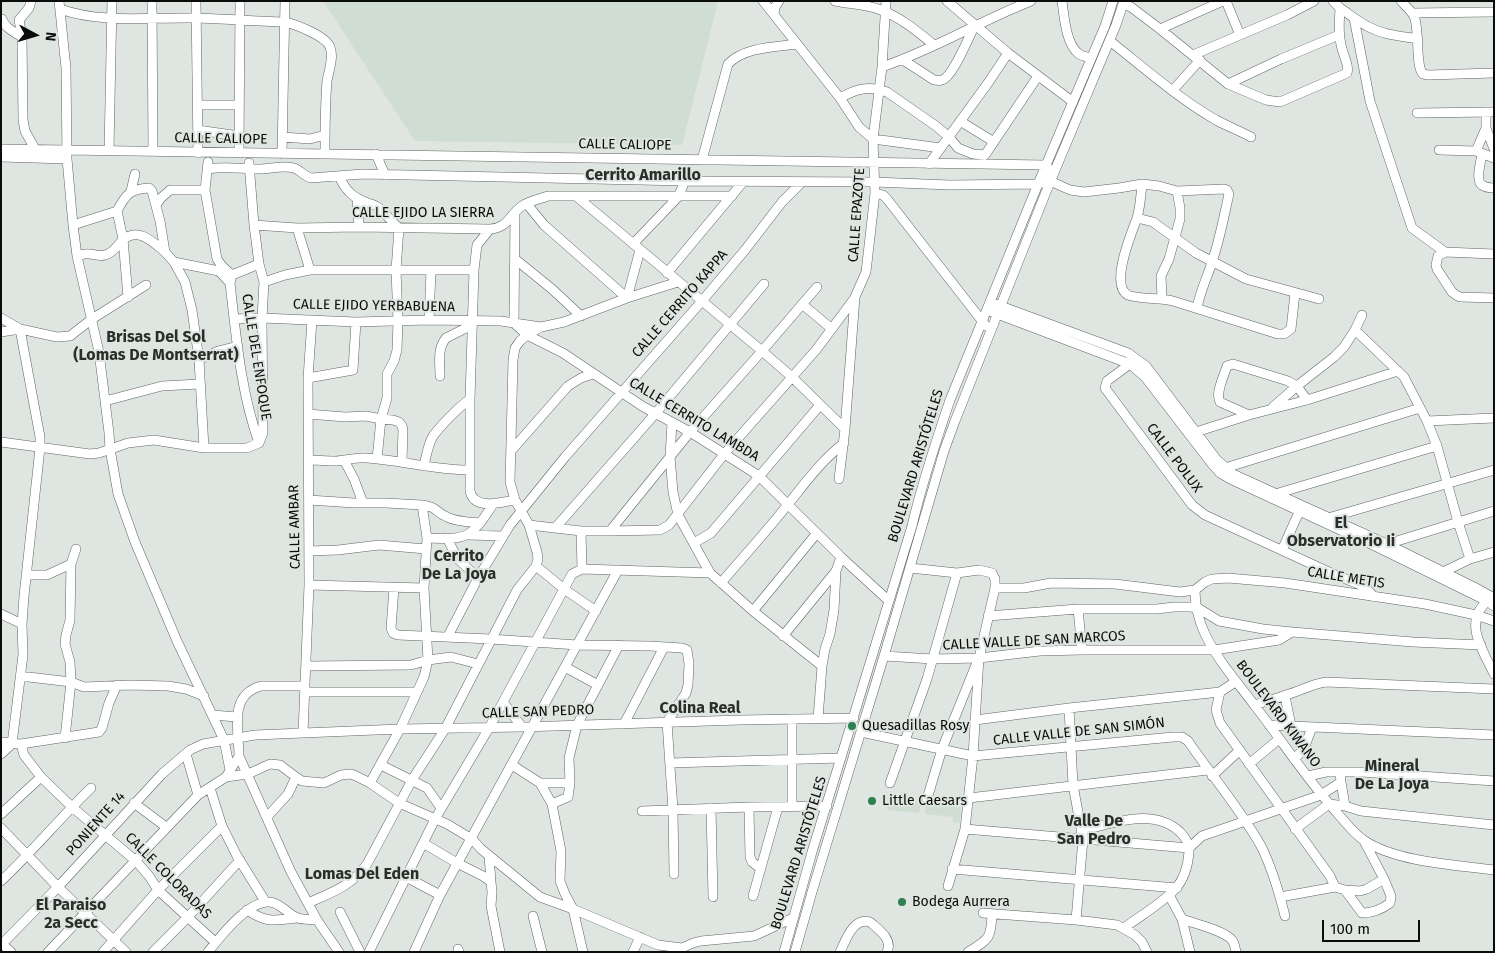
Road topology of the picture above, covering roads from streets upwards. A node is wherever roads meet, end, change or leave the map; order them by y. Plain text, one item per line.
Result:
1 (31, 1) edge
2 (112, 1) edge
3 (152, 1) edge
4 (196, 1) edge
5 (240, 1) edge
6 (285, 1) edge
7 (762, 1) edge
8 (779, 1) edge
9 (834, 1) edge
10 (886, 1) edge
11 (946, 1) edge
12 (1031, 1) edge
13 (1062, 1) edge
14 (1225, 1) edge
15 (1314, 1) edge
16 (1401, 1) edge
17 (1125, 3) edge
18 (1011, 4) edge
19 (1336, 4) edge
20 (60, 5) edge
21 (885, 12) junction
22 (1494, 12) edge
23 (1412, 13) junction
24 (774, 14) junction
25 (111, 18) junction
26 (151, 18) junction
27 (195, 18) junction
28 (1354, 18) junction
29 (2, 19) edge
30 (19, 20) junction
31 (240, 20) junction
32 (284, 22) junction
33 (975, 25) junction
34 (1160, 29) junction
35 (1240, 35) junction
36 (1338, 35) junction
37 (22, 37) junction
38 (1418, 39) junction
39 (1110, 41) junction
40 (797, 44) junction
41 (934, 45) junction
42 (1008, 53) junction
43 (1090, 58) junction
44 (1197, 58) junction
45 (903, 60) junction
46 (882, 67) junction
47 (1494, 73) edge
48 (1038, 76) junction
49 (1228, 84) junction
50 (880, 89) junction
51 (1173, 90) junction
52 (840, 98) junction
53 (1073, 102) junction
54 (198, 105) junction
55 (239, 105) junction
56 (1490, 112) edge
57 (1417, 113) dead end
58 (960, 121) junction
59 (875, 122) junction
60 (859, 127) junction
61 (1486, 128) junction
62 (198, 130) junction
63 (1061, 132) junction
64 (325, 135) junction
65 (239, 136) junction
66 (283, 137) junction
67 (949, 137) junction
68 (1252, 137) dead end
69 (873, 139) junction
70 (994, 142) junction
71 (941, 148) junction
72 (1, 149) edge
73 (36, 149) junction
74 (1494, 149) edge
75 (1439, 150) dead end
76 (109, 152) junction
77 (153, 152) junction
78 (1479, 152) junction
79 (198, 153) junction
80 (987, 153) junction
81 (240, 154) junction
82 (282, 154) junction
83 (325, 154) junction
84 (376, 154) junction
85 (67, 155) junction
86 (1, 157) edge
87 (40, 158) junction
88 (1494, 158) edge
89 (702, 160) junction
90 (874, 163) junction
91 (929, 164) junction
92 (981, 164) junction
93 (1034, 165) junction
94 (1046, 165) junction
95 (249, 166) junction
96 (134, 174) dead end
97 (385, 175) junction
98 (340, 176) junction
99 (556, 179) junction
100 (685, 181) junction
101 (743, 182) junction
102 (802, 182) junction
103 (874, 182) junction
104 (1049, 182) junction
105 (1038, 184) junction
106 (1142, 184) junction
107 (1494, 188) edge
108 (205, 190) junction
109 (132, 191) junction
110 (1177, 191) junction
111 (875, 192) junction
112 (559, 196) junction
113 (576, 196) junction
114 (732, 196) junction
115 (678, 197) junction
116 (357, 200) junction
117 (527, 204) junction
118 (156, 205) junction
119 (117, 211) junction
120 (515, 213) junction
121 (1137, 218) junction
122 (73, 225) junction
123 (254, 225) junction
124 (359, 227) junction
125 (297, 228) junction
126 (399, 228) junction
127 (490, 229) junction
128 (1175, 238) junction
129 (123, 239) junction
130 (637, 247) junction
131 (165, 252) junction
132 (1445, 252) junction
133 (1494, 254) edge
134 (77, 256) junction
135 (515, 258) junction
136 (1212, 261) junction
137 (174, 262) junction
138 (259, 264) junction
139 (310, 270) junction
140 (396, 270) junction
141 (431, 270) junction
142 (474, 270) junction
143 (667, 272) junction
144 (231, 279) junction
145 (264, 282) junction
146 (678, 282) junction
147 (764, 284) dead end
148 (146, 285) dead end
149 (816, 287) dead end
150 (1296, 293) junction
151 (128, 297) junction
152 (855, 297) junction
153 (627, 298) junction
154 (1162, 298) junction
155 (1494, 298) edge
156 (1319, 300) dead end
157 (702, 301) junction
158 (802, 304) junction
159 (989, 306) junction
160 (1197, 308) junction
161 (999, 310) junction
162 (1362, 315) dead end
163 (581, 316) junction
164 (1, 318) edge
165 (262, 318) junction
166 (92, 319) junction
167 (234, 319) junction
168 (312, 320) junction
169 (429, 320) junction
170 (398, 321) junction
171 (356, 322) junction
172 (982, 322) junction
173 (472, 323) junction
174 (514, 323) junction
175 (731, 325) junction
176 (541, 327) junction
177 (20, 329) junction
178 (832, 329) junction
179 (1354, 330) junction
180 (990, 331) junction
181 (1, 332) edge
182 (527, 335) junction
183 (238, 346) junction
184 (762, 352) junction
185 (199, 360) junction
186 (1130, 364) junction
187 (1398, 371) junction
188 (593, 374) junction
189 (1148, 375) junction
190 (440, 376) dead end
191 (792, 377) junction
192 (308, 378) junction
193 (199, 384) junction
194 (1297, 386) junction
195 (621, 392) junction
196 (470, 399) junction
197 (1307, 400) junction
198 (104, 401) junction
199 (820, 405) junction
200 (1272, 408) junction
201 (1420, 408) junction
202 (308, 414) junction
203 (655, 414) junction
204 (1249, 415) junction
205 (1494, 418) edge
206 (381, 419) junction
207 (1428, 421) junction
208 (672, 422) junction
209 (846, 429) junction
210 (690, 432) junction
211 (1196, 432) junction
212 (1, 442) edge
213 (259, 443) junction
214 (844, 443) junction
215 (1437, 446) junction
216 (40, 448) junction
217 (204, 448) junction
218 (110, 449) junction
219 (511, 451) junction
220 (725, 454) junction
221 (670, 457) junction
222 (377, 459) junction
223 (308, 460) junction
224 (344, 460) junction
225 (402, 461) junction
226 (424, 466) junction
227 (1225, 468) junction
228 (469, 470) junction
229 (1494, 470) edge
230 (759, 476) junction
231 (839, 479) dead end
232 (1448, 484) junction
233 (1277, 494) junction
234 (1267, 497) junction
235 (309, 500) junction
236 (515, 500) junction
237 (494, 503) junction
238 (362, 504) junction
239 (788, 504) junction
240 (422, 506) junction
241 (520, 511) junction
242 (1494, 511) edge
243 (1299, 512) junction
244 (678, 515) junction
245 (1328, 518) junction
246 (1458, 522) junction
247 (480, 523) junction
248 (529, 525) junction
249 (556, 528) junction
250 (581, 530) junction
251 (610, 531) junction
252 (817, 533) junction
253 (468, 534) junction
254 (502, 536) junction
255 (427, 538) junction
256 (447, 538) junction
257 (694, 542) junction
258 (1387, 544) junction
259 (1377, 547) junction
260 (76, 549) dead end
261 (426, 549) junction
262 (1282, 550) junction
263 (309, 551) junction
264 (1494, 552) edge
265 (841, 557) junction
266 (1470, 559) junction
267 (71, 564) junction
268 (536, 566) junction
269 (910, 568) junction
270 (582, 569) junction
271 (618, 570) junction
272 (836, 571) junction
273 (1443, 572) junction
274 (710, 573) junction
275 (957, 573) junction
276 (26, 575) junction
277 (1340, 577) junction
278 (478, 578) junction
279 (721, 584) junction
280 (309, 585) junction
281 (394, 588) junction
282 (424, 588) junction
283 (995, 588) junction
284 (564, 589) junction
285 (1195, 590) junction
286 (1333, 590) junction
287 (1374, 596) junction
288 (1492, 599) edge
289 (889, 601) junction
290 (1198, 608) junction
291 (1078, 609) junction
292 (596, 611) junction
293 (753, 612) junction
294 (1, 614) edge
295 (1476, 615) junction
296 (988, 616) junction
297 (1494, 621) edge
298 (22, 624) junction
299 (1292, 632) junction
300 (426, 636) junction
301 (448, 636) junction
302 (783, 636) junction
303 (491, 639) junction
304 (535, 643) junction
305 (577, 645) junction
306 (619, 645) junction
307 (1481, 645) junction
308 (664, 647) junction
309 (1082, 650) junction
310 (1214, 650) junction
311 (874, 653) junction
312 (884, 656) junction
313 (978, 658) junction
314 (933, 659) junction
315 (428, 660) junction
316 (478, 664) junction
317 (306, 666) junction
318 (822, 666) junction
319 (565, 668) junction
320 (1494, 674) edge
321 (20, 676) junction
322 (71, 682) junction
323 (1235, 682) junction
324 (118, 685) junction
325 (598, 685) junction
326 (305, 689) junction
327 (1494, 690) edge
328 (416, 692) junction
329 (1220, 692) junction
330 (204, 696) junction
331 (1285, 696) junction
332 (503, 702) junction
333 (1255, 706) junction
334 (1069, 708) junction
335 (212, 715) junction
336 (236, 718) junction
337 (854, 718) junction
338 (792, 719) junction
339 (818, 719) junction
340 (976, 720) junction
341 (667, 722) junction
342 (578, 724) junction
343 (624, 724) junction
344 (1269, 725) junction
345 (533, 726) junction
346 (1290, 726) junction
347 (522, 727) junction
348 (1312, 727) junction
349 (489, 728) junction
350 (400, 729) junction
351 (445, 729) junction
352 (861, 732) junction
353 (303, 733) junction
354 (1494, 735) edge
355 (65, 738) junction
356 (239, 738) junction
357 (1279, 739) junction
358 (224, 740) junction
359 (1, 742) edge
360 (905, 742) junction
361 (16, 744) junction
362 (1072, 747) junction
363 (942, 749) junction
364 (1240, 750) junction
365 (1, 754) edge
366 (186, 754) junction
367 (239, 756) junction
368 (973, 756) junction
369 (842, 758) junction
370 (1294, 759) junction
371 (792, 760) junction
372 (670, 763) junction
373 (1250, 764) junction
374 (381, 765) junction
375 (512, 765) junction
376 (1340, 772) junction
377 (1210, 773) junction
378 (228, 774) junction
379 (248, 774) junction
380 (1308, 776) junction
381 (41, 777) junction
382 (296, 777) junction
383 (412, 780) junction
384 (1494, 781) edge
385 (1341, 782) junction
386 (370, 783) junction
387 (540, 783) junction
388 (570, 783) junction
389 (890, 783) dead end
390 (1073, 785) junction
391 (91, 788) dead end
392 (210, 788) junction
393 (198, 794) junction
394 (1321, 795) junction
395 (927, 798) dead end
396 (969, 798) junction
397 (134, 803) junction
398 (399, 803) junction
399 (552, 804) junction
400 (1329, 804) junction
401 (792, 806) junction
402 (1345, 806) junction
403 (72, 807) junction
404 (749, 807) junction
405 (778, 807) junction
406 (441, 808) junction
407 (711, 808) junction
408 (826, 809) junction
409 (673, 810) junction
410 (1281, 810) junction
411 (642, 811) dead end
412 (1, 814) edge
413 (267, 818) junction
414 (435, 819) junction
415 (1245, 821) junction
416 (1494, 825) edge
417 (222, 826) junction
418 (166, 827) junction
419 (1, 828) edge
420 (965, 829) junction
421 (1295, 829) junction
422 (106, 835) junction
423 (1082, 835) junction
424 (472, 839) junction
425 (1364, 841) junction
426 (422, 843) junction
427 (1189, 848) junction
428 (812, 852) junction
429 (28, 855) junction
430 (489, 856) junction
431 (822, 859) junction
432 (136, 860) junction
433 (240, 860) junction
434 (457, 863) junction
435 (761, 869) junction
436 (952, 869) junction
437 (1494, 870) edge
438 (674, 874) dead end
439 (406, 877) junction
440 (1384, 878) junction
441 (1079, 880) junction
442 (1, 882) edge
443 (491, 882) junction
444 (948, 886) dead end
445 (58, 887) junction
446 (1335, 887) junction
447 (1177, 888) junction
448 (158, 890) junction
449 (1345, 890) junction
450 (440, 895) junction
451 (1169, 895) junction
452 (753, 896) dead end
453 (713, 897) dead end
454 (1280, 897) junction
455 (265, 901) junction
456 (308, 903) junction
457 (573, 909) junction
458 (247, 910) junction
459 (340, 912) dead end
460 (86, 913) junction
461 (533, 916) dead end
462 (1284, 916) dead end
463 (188, 917) junction
464 (296, 918) junction
465 (793, 918) junction
466 (1182, 919) junction
467 (317, 920) junction
468 (1076, 920) junction
469 (1124, 928) junction
470 (640, 937) junction
471 (114, 940) junction
472 (215, 942) junction
473 (2, 944) edge
474 (681, 950) edge
475 (634, 951) edge
476 (11, 952) edge
477 (48, 952) edge
478 (103, 952) edge
479 (126, 952) edge
480 (154, 952) edge
481 (208, 952) edge
482 (340, 952) edge
483 (360, 952) edge
484 (369, 952) edge
485 (414, 952) edge
486 (500, 952) edge
487 (542, 952) edge
488 (583, 952) edge
489 (784, 952) edge
490 (795, 952) edge
491 (840, 952) edge
492 (887, 952) edge
493 (968, 952) edge
494 (1146, 952) edge
495 (1190, 952) edge
496 (1236, 952) edge

1 - 30 street
2 - 25 street
3 - 26 street
4 - 27 street
5 - 31 street
6 - 32 street
7 - 24 street
8 - 24 street
9 - 21 street
10 - 21 street, CALLE EPAZOTE
11 - 33 street
12 - 18 street
13 - 43 street
14 - 34 street
14 - 35 street
15 - 35 street
16 - 23 street
17 - 34 street
17 - 39 street, BOULEVARD ARISTÓTELES
17 - 43 street, BOULEVARD ARISTÓTELES
18 - 33 street
19 - 28 street
19 - 36 street
20 - 25 street
20 - 85 street
21 - 41 street
21 - 46 street, CALLE EPAZOTE
22 - 23 street
23 - 38 street
24 - 40 street
25 - 26 street
25 - 76 street
26 - 27 street
26 - 77 street
27 - 31 street
27 - 54 street
28 - 38 street
28 - 132 street
29 - 30 street
29 - 37 street
30 - 37 street
31 - 32 street
31 - 55 street
32 - 64 street
32 - 66 street
33 - 41 street
33 - 42 street
33 - 45 street
34 - 44 street
35 - 44 street
36 - 49 street
36 - 49 street
37 - 73 street
38 - 47 street
39 - 51 street
39 - 104 street, BOULEVARD ARISTÓTELES
40 - 52 street
40 - 89 street
41 - 45 street
42 - 48 street
42 - 58 street
43 - 53 street, BOULEVARD ARISTÓTELES
44 - 49 street
44 - 51 street
45 - 46 street
46 - 50 street, CALLE EPAZOTE
48 - 53 street
48 - 70 street
50 - 52 street
50 - 59 street, CALLE EPAZOTE
50 - 67 street
51 - 68 street
52 - 60 street
53 - 63 street, BOULEVARD ARISTÓTELES
54 - 55 street
54 - 62 street
55 - 65 street
56 - 57 street
56 - 61 street
58 - 67 street
58 - 70 street
59 - 60 street
59 - 69 street, CALLE EPAZOTE
60 - 69 street
61 - 74 street
61 - 78 street
62 - 65 street
62 - 79 street
63 - 93 street
63 - 94 street, BOULEVARD ARISTÓTELES
64 - 66 street
64 - 83 street
65 - 81 street
66 - 82 street
67 - 71 street
67 - 80 street
69 - 71 street
69 - 90 street, CALLE EPAZOTE
70 - 80 street
71 - 91 street
72 - 73 street
73 - 85 street
73 - 87 street
75 - 78 street
76 - 77 street, CALLE CALIOPE
76 - 85 street, CALLE CALIOPE
77 - 79 street, CALLE CALIOPE
78 - 88 street
78 - 107 street
79 - 81 street, CALLE CALIOPE
80 - 92 street
81 - 82 street, CALLE CALIOPE
82 - 83 street, CALLE CALIOPE
83 - 84 street, CALLE CALIOPE
84 - 89 street, CALLE CALIOPE
84 - 97 street
85 - 87 street
85 - 122 street
86 - 87 street
89 - 90 street, CALLE CALIOPE
90 - 91 street, CALLE CALIOPE
90 - 103 street, CALLE EPAZOTE
91 - 92 street, CALLE CALIOPE
92 - 93 street, CALLE CALIOPE
93 - 94 street, CALLE CALIOPE
94 - 104 street
94 - 105 street, BOULEVARD ARISTÓTELES
95 - 98 street
95 - 108 street
95 - 123 street
96 - 109 street
97 - 98 street
97 - 99 street
98 - 116 street
99 - 100 street
99 - 112 street
100 - 101 street
100 - 115 street
101 - 102 street
101 - 114 street
102 - 103 street
102 - 157 street, CALLE CERRITO KAPPA
103 - 105 street
103 - 111 street, CALLE EPAZOTE
104 - 105 street
104 - 106 street
104 - 161 street, BOULEVARD ARISTÓTELES
105 - 159 street, BOULEVARD ARISTÓTELES
106 - 110 street
106 - 121 street
108 - 118 street
108 - 144 street
109 - 118 street
109 - 119 street
110 - 128 street
110 - 136 street
111 - 152 street, CALLE EPAZOTE
111 - 172 street
112 - 113 street, CALLE EJIDO LA SIERRA
112 - 117 street, CALLE EJIDO LA SIERRA
113 - 115 street, CALLE EJIDO LA SIERRA
113 - 130 street
114 - 115 street, CALLE EJIDO LA SIERRA
114 - 143 street
115 - 130 street
116 - 124 street
116 - 126 street
117 - 120 street, CALLE EJIDO LA SIERRA
117 - 153 street
118 - 131 street
119 - 122 street
119 - 129 street
120 - 127 street, CALLE EJIDO LA SIERRA
120 - 135 street
121 - 128 street
121 - 154 street
122 - 134 street
123 - 125 street, CALLE EJIDO LA SIERRA
123 - 138 street
124 - 125 street, CALLE EJIDO LA SIERRA
124 - 126 street, CALLE EJIDO LA SIERRA
125 - 139 street
126 - 127 street, CALLE EJIDO LA SIERRA
126 - 140 street
127 - 142 street
128 - 136 street
128 - 154 street
129 - 131 street
129 - 134 street
129 - 151 street
130 - 143 street
130 - 153 street
131 - 137 street
132 - 133 street
132 - 155 street
134 - 166 street
135 - 163 street
135 - 174 street
136 - 150 street
136 - 160 street
137 - 144 street
137 - 185 street
138 - 144 street
138 - 145 street
139 - 140 street
139 - 145 street
140 - 141 street
140 - 170 street
141 - 142 street
141 - 169 street
142 - 173 street
143 - 146 street
144 - 167 street, CALLE DEL ENFOQUE
145 - 165 street
146 - 153 street
146 - 157 street
147 - 175 street
148 - 151 street
149 - 158 street
150 - 156 street
150 - 160 street
151 - 166 street
152 - 178 street
152 - 209 street, CALLE EPAZOTE
153 - 163 street
154 - 160 street
157 - 175 street
157 - 195 street, CALLE CERRITO KAPPA
158 - 178 street
158 - 184 street
159 - 161 street
159 - 172 street, BOULEVARD ARISTÓTELES
161 - 180 street, BOULEVARD ARISTÓTELES
161 - 186 street
161 - 189 street
162 - 179 street
163 - 176 street
164 - 177 street
165 - 167 street, CALLE EJIDO YERBABUENA
165 - 168 street, CALLE EJIDO YERBABUENA
165 - 213 street
166 - 177 street
166 - 198 street
167 - 183 street, CALLE DEL ENFOQUE
168 - 171 street, CALLE EJIDO YERBABUENA
168 - 192 street, CALLE AMBAR
169 - 170 street, CALLE EJIDO YERBABUENA
169 - 173 street, CALLE EJIDO YERBABUENA
170 - 171 street, CALLE EJIDO YERBABUENA
170 - 206 street
171 - 192 street
172 - 180 street
172 - 289 street, BOULEVARD ARISTÓTELES
173 - 174 street, CALLE EJIDO YERBABUENA
173 - 190 street
173 - 196 street
174 - 176 street, CALLE EJIDO YERBABUENA
174 - 182 street, CALLE CERRITO LAMBDA
175 - 184 street
175 - 203 street
176 - 182 street
177 - 181 street
177 - 216 street
178 - 191 street
179 - 187 street
179 - 194 street
180 - 269 street, BOULEVARD ARISTÓTELES
182 - 188 street, CALLE CERRITO LAMBDA
182 - 219 street
183 - 185 street
183 - 213 street, CALLE DEL ENFOQUE
184 - 191 street
184 - 210 street
185 - 193 street
186 - 189 street
186 - 262 street, CALLE POLUX
187 - 197 street
187 - 201 street
188 - 195 street, CALLE CERRITO LAMBDA
188 - 219 street
189 - 211 street
189 - 234 street
191 - 199 street
191 - 220 street
192 - 202 street, CALLE AMBAR
193 - 198 street
193 - 217 street
194 - 197 street
194 - 200 street
194 - 204 street
195 - 203 street, CALLE CERRITO LAMBDA
195 - 241 street, CALLE CERRITO KAPPA
196 - 226 street
196 - 228 street
197 - 200 street
198 - 218 street
199 - 209 street
199 - 230 street
200 - 204 street
201 - 207 street
201 - 227 street
202 - 206 street
202 - 223 street, CALLE AMBAR
203 - 208 street, CALLE CERRITO LAMBDA
203 - 249 street
204 - 211 street
205 - 207 street
206 - 222 street
206 - 225 street
207 - 215 street
208 - 210 street, CALLE CERRITO LAMBDA
208 - 221 street
209 - 214 street, CALLE EPAZOTE
210 - 220 street, CALLE CERRITO LAMBDA
210 - 221 street
211 - 227 street
212 - 216 street
213 - 217 street
214 - 231 street, CALLE EPAZOTE
214 - 239 street
215 - 232 street
215 - 233 street
216 - 218 street
216 - 276 street
217 - 218 street
218 - 330 street
219 - 236 street
220 - 230 street, CALLE CERRITO LAMBDA
220 - 244 street
221 - 244 street
221 - 251 street
222 - 224 street
222 - 225 street
223 - 224 street
223 - 235 street, CALLE AMBAR
224 - 238 street
225 - 226 street
226 - 228 street
227 - 233 street
228 - 237 street
229 - 232 street
230 - 239 street, CALLE CERRITO LAMBDA
230 - 257 street
232 - 245 street
232 - 246 street
233 - 234 street
233 - 245 street
234 - 243 street
235 - 238 street
235 - 263 street, CALLE AMBAR
236 - 237 street
236 - 241 street
237 - 247 street
238 - 240 street
239 - 252 street, CALLE CERRITO LAMBDA
239 - 279 street
240 - 247 street
240 - 255 street
241 - 248 street
241 - 254 street, CALLE CERRITO KAPPA
242 - 246 street
243 - 259 street
243 - 262 street
244 - 251 street
244 - 257 street
245 - 258 street
246 - 258 street
246 - 266 street
247 - 253 street
248 - 249 street
248 - 268 street
249 - 250 street
250 - 251 street
250 - 270 street
252 - 265 street, CALLE CERRITO LAMBDA
252 - 293 street
253 - 254 street
253 - 256 street
254 - 278 street, CALLE CERRITO KAPPA
255 - 256 street
255 - 261 street
256 - 278 street
257 - 274 street
258 - 259 street
258 - 273 street
259 - 288 street
260 - 267 street
261 - 263 street
261 - 282 street
262 - 277 street, CALLE POLUX
263 - 280 street, CALLE AMBAR
264 - 266 street
265 - 272 street
265 - 289 street, CALLE CERRITO LAMBDA
266 - 273 street
267 - 276 street
267 - 322 street
268 - 284 street
268 - 303 street
269 - 275 street
269 - 312 street, BOULEVARD ARISTÓTELES
270 - 271 street
270 - 284 street
271 - 274 street
271 - 292 street
272 - 302 street
272 - 318 street
273 - 288 street
274 - 279 street
275 - 283 street
275 - 314 street
276 - 298 street
277 - 286 street
277 - 287 street, CALLE POLUX
278 - 301 street, CALLE CERRITO KAPPA
279 - 293 street
280 - 281 street
280 - 317 street, CALLE AMBAR
281 - 282 street
281 - 300 street
282 - 300 street
283 - 285 street
283 - 296 street
284 - 292 street
284 - 304 street
285 - 286 street, CALLE METIS
285 - 290 street, BOULEVARD KIWANO
286 - 287 street, CALLE METIS
287 - 295 street, CALLE METIS
288 - 295 street
289 - 311 street, BOULEVARD ARISTÓTELES
290 - 291 street
290 - 299 street
290 - 310 street, BOULEVARD KIWANO
291 - 296 street
291 - 309 street
292 - 305 street
293 - 302 street
294 - 298 street
295 - 297 street, CALLE METIS
295 - 307 street
296 - 313 street
298 - 321 street
299 - 307 street
299 - 310 street, CALLE VALLE DE SAN MARCOS
300 - 301 street
300 - 315 street
301 - 303 street
302 - 318 street
303 - 304 street
303 - 316 street
304 - 305 street
304 - 332 street
305 - 306 street
305 - 319 street
306 - 308 street
306 - 325 street
307 - 320 street
308 - 341 street
308 - 343 street
309 - 310 street, CALLE VALLE DE SAN MARCOS
309 - 313 street, CALLE VALLE DE SAN MARCOS
310 - 323 street, BOULEVARD KIWANO
311 - 312 street, CALLE VALLE DE SAN MARCOS
311 - 337 street, BOULEVARD ARISTÓTELES
312 - 314 street, CALLE VALLE DE SAN MARCOS
312 - 352 street, BOULEVARD ARISTÓTELES
313 - 314 street, CALLE VALLE DE SAN MARCOS
313 - 340 street
313 - 363 street
314 - 360 street
315 - 316 street
315 - 317 street
315 - 328 street
316 - 351 street
317 - 326 street, CALLE AMBAR
318 - 339 street
319 - 325 street
319 - 345 street
321 - 322 street
321 - 361 street
322 - 324 street
322 - 355 street
323 - 329 street
323 - 333 street, BOULEVARD KIWANO
324 - 330 street
324 - 355 street
325 - 342 street
326 - 328 street
326 - 336 street
326 - 353 street, CALLE AMBAR
327 - 331 street
328 - 350 street
329 - 334 street
329 - 364 street
330 - 335 street
331 - 333 street
331 - 346 street
332 - 347 street
332 - 349 street
333 - 344 street, BOULEVARD KIWANO
334 - 340 street
334 - 362 street
335 - 336 street
335 - 358 street
336 - 356 street
337 - 339 street, CALLE SAN PEDRO
337 - 369 street, BOULEVARD ARISTÓTELES
338 - 339 street, CALLE SAN PEDRO
338 - 341 street, CALLE SAN PEDRO
338 - 371 street
340 - 368 street
341 - 343 street, CALLE SAN PEDRO
341 - 372 street
342 - 343 street, CALLE SAN PEDRO
342 - 345 street, CALLE SAN PEDRO
342 - 388 street
344 - 346 street
344 - 357 street, BOULEVARD KIWANO
345 - 347 street, CALLE SAN PEDRO
345 - 375 street
346 - 348 street
347 - 349 street, CALLE SAN PEDRO
348 - 354 street
348 - 370 street
349 - 351 street, CALLE SAN PEDRO
349 - 406 street
350 - 351 street, CALLE SAN PEDRO
350 - 353 street, CALLE SAN PEDRO
350 - 374 street
351 - 383 street
352 - 360 street, CALLE VALLE DE SAN SIMÓN
352 - 431 street, BOULEVARD ARISTÓTELES
353 - 356 street, CALLE SAN PEDRO
355 - 361 street
356 - 358 street, CALLE SAN PEDRO
356 - 367 street
357 - 370 street, BOULEVARD KIWANO
357 - 373 street
358 - 366 street, PONIENTE 14
358 - 378 street
359 - 361 street
360 - 363 street, CALLE VALLE DE SAN SIMÓN
360 - 389 street
361 - 365 street
361 - 381 street, CALLE COLORADAS
362 - 368 street, CALLE VALLE DE SAN SIMÓN
362 - 377 street, CALLE VALLE DE SAN SIMÓN
362 - 390 street
363 - 368 street, CALLE VALLE DE SAN SIMÓN
363 - 395 street
364 - 373 street
364 - 377 street
366 - 393 street
366 - 397 street, PONIENTE 14
367 - 378 street
367 - 379 street
368 - 396 street
369 - 371 street
369 - 408 street, BOULEVARD ARISTÓTELES
370 - 380 street, BOULEVARD KIWANO
371 - 372 street
371 - 401 street
372 - 409 street
373 - 410 street
374 - 383 street
374 - 386 street
375 - 387 street
375 - 424 street
376 - 380 street
376 - 384 street
376 - 385 street
377 - 390 street
377 - 415 street
378 - 379 street
378 - 392 street
379 - 382 street
379 - 413 street
380 - 394 street, BOULEVARD KIWANO
381 - 403 street, CALLE COLORADAS
381 - 412 street
382 - 386 street
382 - 413 street
383 - 398 street
383 - 406 street
385 - 394 street
385 - 402 street
386 - 398 street
387 - 388 street
387 - 399 street
388 - 399 street
390 - 396 street
390 - 423 street
391 - 403 street
392 - 393 street
392 - 417 street
393 - 418 street
394 - 400 street, BOULEVARD KIWANO
394 - 410 street
396 - 420 street
397 - 418 street
397 - 422 street, PONIENTE 14
398 - 414 street
398 - 456 street
399 - 457 street
400 - 402 street
400 - 421 street
400 - 425 street, BOULEVARD KIWANO
401 - 405 street
401 - 408 street
402 - 416 street
403 - 422 street, CALLE COLORADAS
403 - 429 street
404 - 405 street
404 - 407 street
404 - 435 street
405 - 435 street
406 - 414 street
407 - 409 street
407 - 453 street
408 - 428 street, BOULEVARD ARISTÓTELES
409 - 411 street
409 - 438 street
410 - 415 street
410 - 421 street
413 - 456 street
414 - 424 street
414 - 426 street
415 - 427 street
415 - 454 street
417 - 433 street
417 - 448 street
418 - 432 street
419 - 429 street
420 - 423 street
420 - 436 street
421 - 446 street
422 - 432 street, CALLE COLORADAS
422 - 445 street, PONIENTE 14
423 - 427 street
423 - 427 street
423 - 441 street
424 - 430 street
424 - 434 street
425 - 437 street
425 - 440 street
426 - 434 street
426 - 439 street
427 - 447 street
428 - 431 street
428 - 465 street, BOULEVARD ARISTÓTELES
429 - 442 street
429 - 445 street
430 - 443 street
430 - 457 street
431 - 490 street, BOULEVARD ARISTÓTELES
432 - 448 street, CALLE COLORADAS
432 - 460 street
433 - 455 street
433 - 463 street
434 - 443 street
434 - 450 street
435 - 452 street
436 - 441 street
436 - 444 street
439 - 450 street
439 - 484 street
440 - 449 street
440 - 449 street
441 - 447 street
441 - 468 street
443 - 486 street
445 - 460 street
445 - 473 street, PONIENTE 14
446 - 449 street
446 - 454 street
447 - 451 street
448 - 463 street, CALLE COLORADAS
448 - 471 street
450 - 485 street
451 - 466 street
451 - 469 street
454 - 462 street
455 - 458 street
455 - 464 street
456 - 467 street
457 - 470 street
457 - 488 street
458 - 464 street
458 - 472 street
459 - 483 street
460 - 471 street
460 - 477 street
461 - 487 street
463 - 472 street, CALLE COLORADAS
463 - 480 street
464 - 467 street
465 - 474 street
465 - 489 street, BOULEVARD ARISTÓTELES
466 - 495 street
466 - 496 street
467 - 482 street
468 - 469 street
468 - 493 street
469 - 494 street
470 - 474 street
470 - 475 street
471 - 478 street
471 - 479 street
472 - 481 street
473 - 476 street
491 - 492 street

